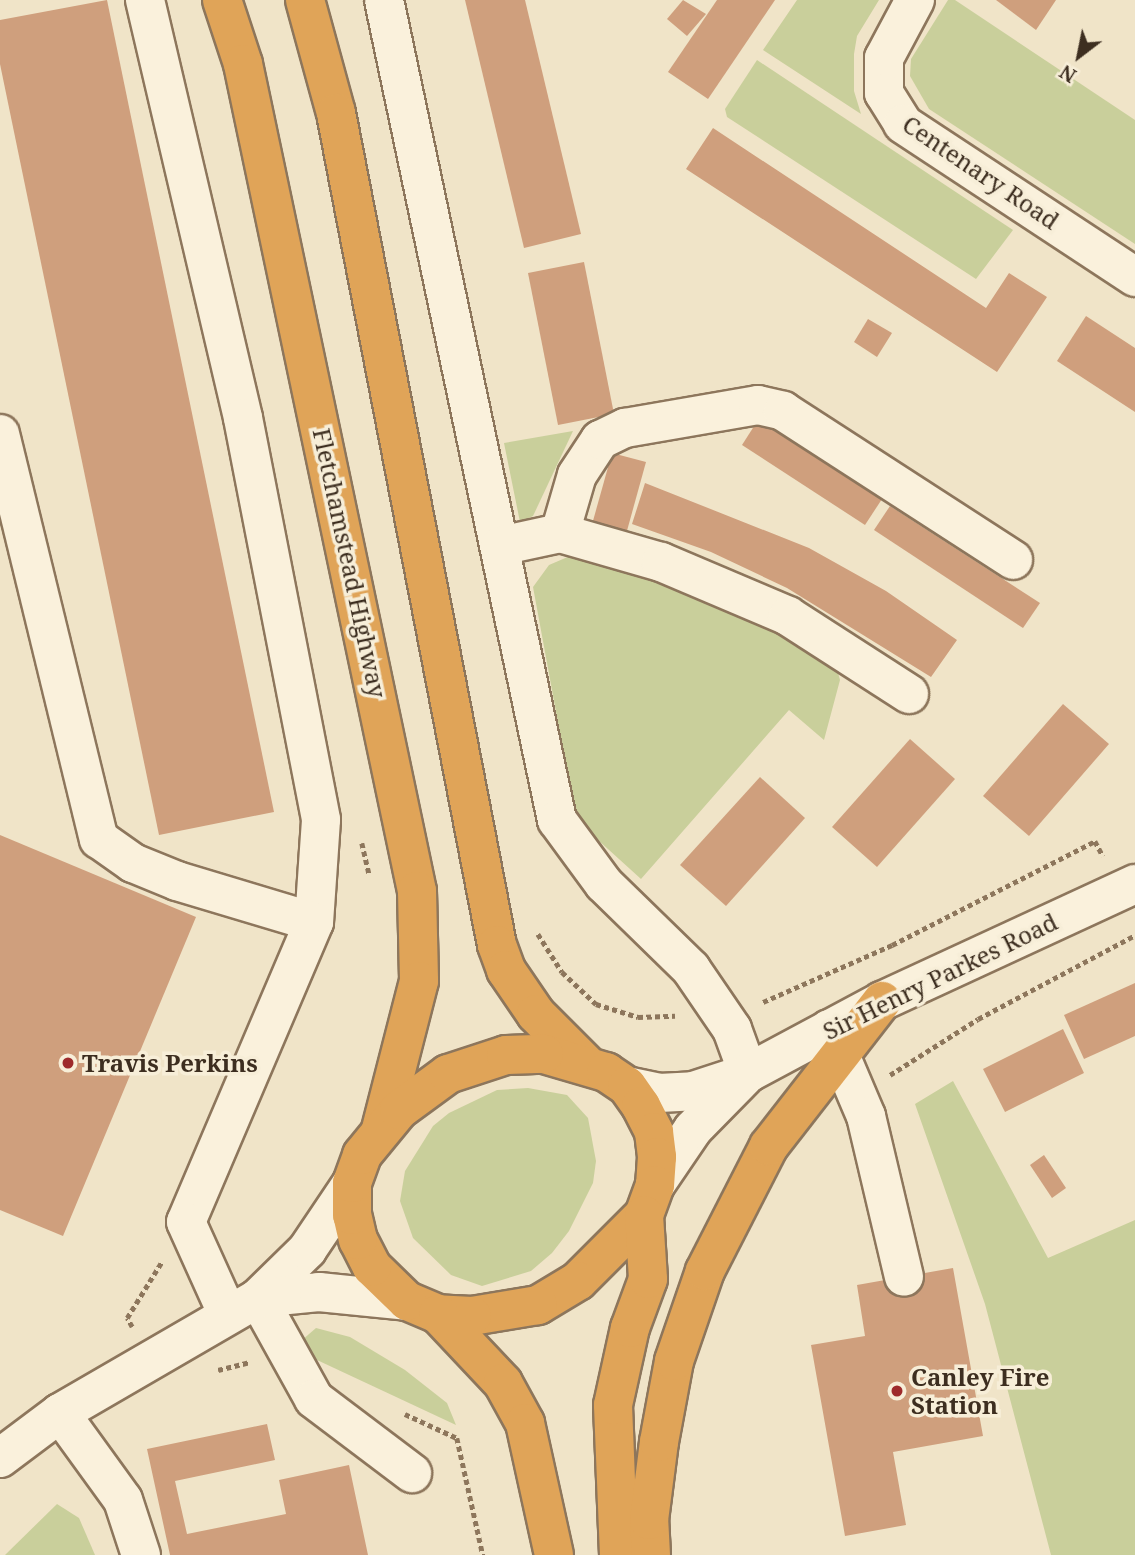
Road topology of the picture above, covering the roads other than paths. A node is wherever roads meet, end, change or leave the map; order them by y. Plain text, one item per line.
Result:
1 (145, 0) edge
2 (222, 0) edge
3 (305, 0) edge
4 (384, 0) edge
5 (915, 0) edge
6 (1135, 277) edge
7 (0, 434) edge
8 (560, 533) junction
9 (500, 546) junction
10 (1013, 560) dead end
11 (909, 694) dead end
12 (1135, 884) edge
13 (314, 922) junction
14 (883, 1001) joint
15 (835, 1042) junction
16 (585, 1063) junction
17 (748, 1073) junction
18 (627, 1086) junction
19 (381, 1129) junction
20 (352, 1183) junction
21 (650, 1200) junction
22 (904, 1277) dead end
23 (242, 1306) junction
24 (423, 1308) junction
25 (60, 1413) junction
26 (0, 1458) edge
27 (412, 1473) dead end
28 (141, 1555) edge
29 (554, 1555) edge
30 (619, 1555) edge
31 (651, 1555) edge

1 - 13 street
2 - 19 highway, Fletchamstead Highway
3 - 16 highway
4 - 9 street
5 - 6 street, Centenary Road
7 - 13 street
8 - 9 street
8 - 10 street
8 - 11 street
9 - 17 street
12 - 14 street, Sir Henry Parkes Road
13 - 23 street
14 - 15 highway
15 - 17 street, Sir Henry Parkes Road
15 - 22 street
15 - 31 highway
16 - 18 highway
16 - 19 highway
17 - 18 street, Sir Henry Parkes Road
17 - 21 street, Sir Henry Parkes Road
18 - 21 highway
19 - 20 highway
20 - 23 street
20 - 24 highway
21 - 24 highway
21 - 30 highway
23 - 24 street
23 - 25 street
23 - 27 street
24 - 29 highway
25 - 26 street
25 - 28 street

